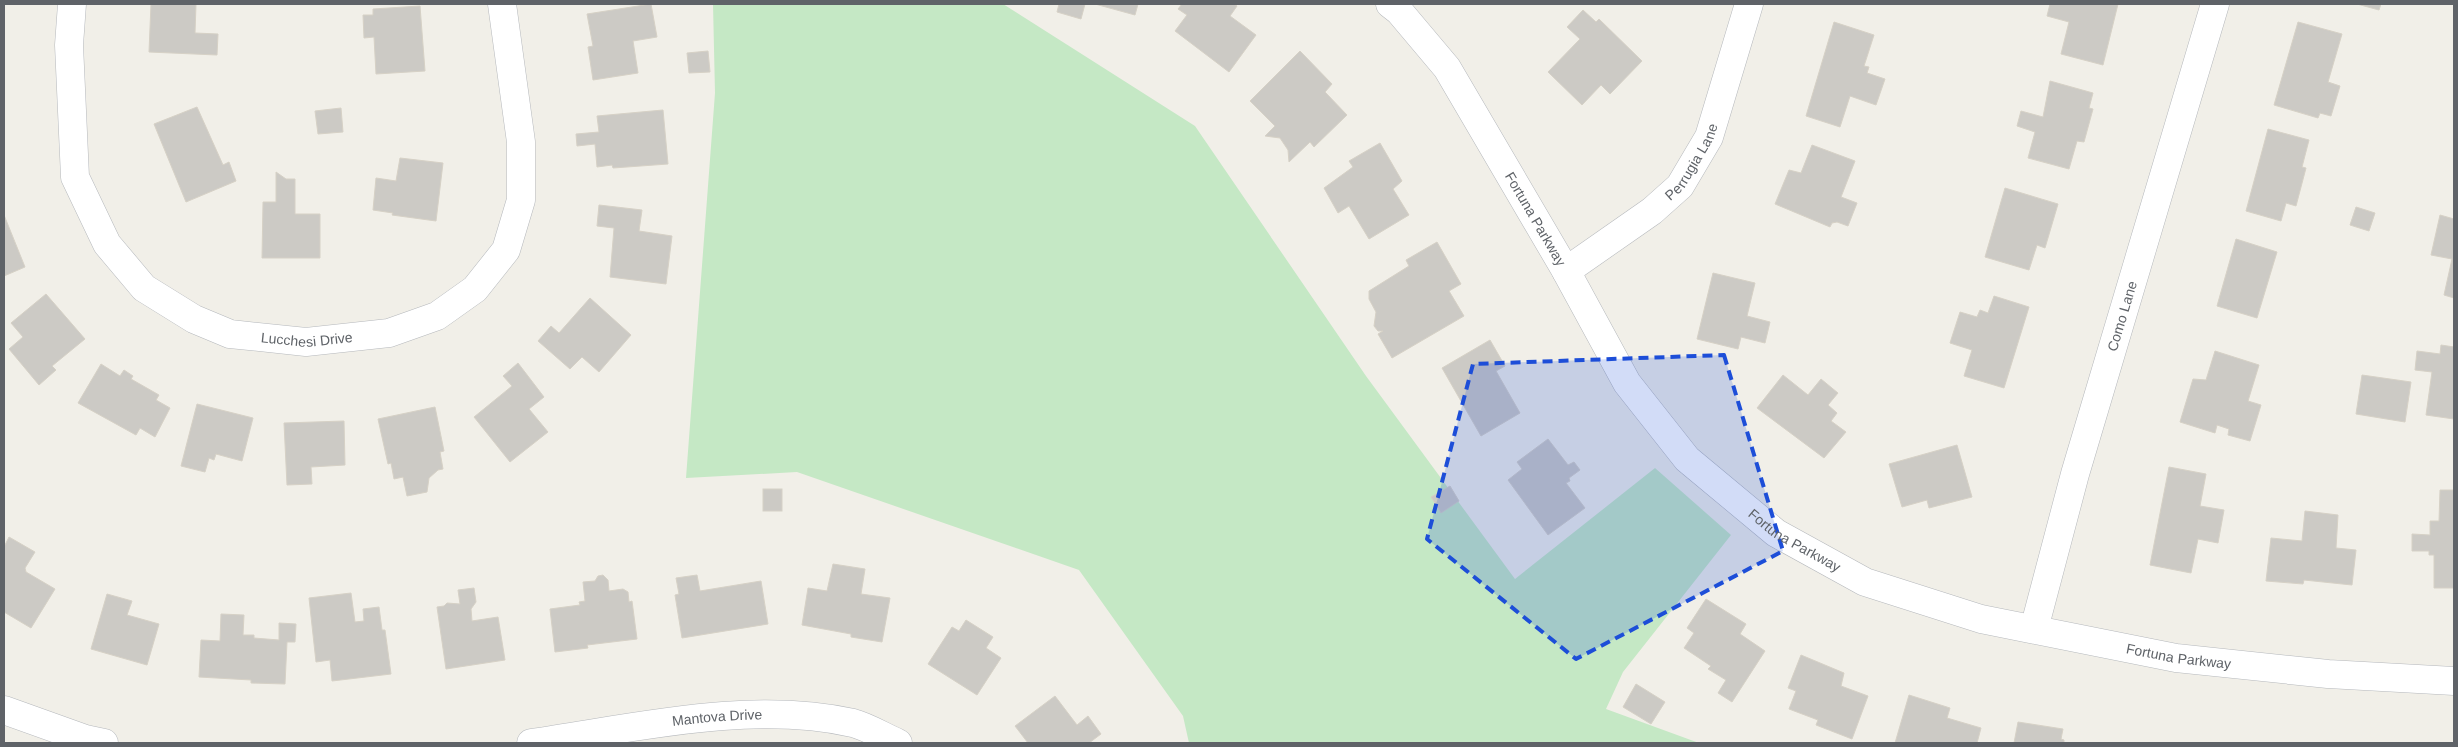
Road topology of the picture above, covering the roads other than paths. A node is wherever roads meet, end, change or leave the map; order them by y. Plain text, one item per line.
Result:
1 (72, 4) edge
2 (502, 4) edge
3 (1390, 4) edge
4 (1749, 4) edge
5 (2215, 4) edge
6 (1566, 271) junction
7 (2034, 629) junction
8 (2454, 680) edge
9 (4, 710) edge
10 (104, 743) edge
11 (531, 743) edge
12 (898, 743) edge

1 - 2 street, Lucchesi Drive
3 - 6 street, Fortuna Parkway
4 - 6 street, Perrugia Lane
5 - 7 street, Como Lane
6 - 7 street, Fortuna Parkway
7 - 8 street, Fortuna Parkway
9 - 10 street
11 - 12 street, Mantova Drive

